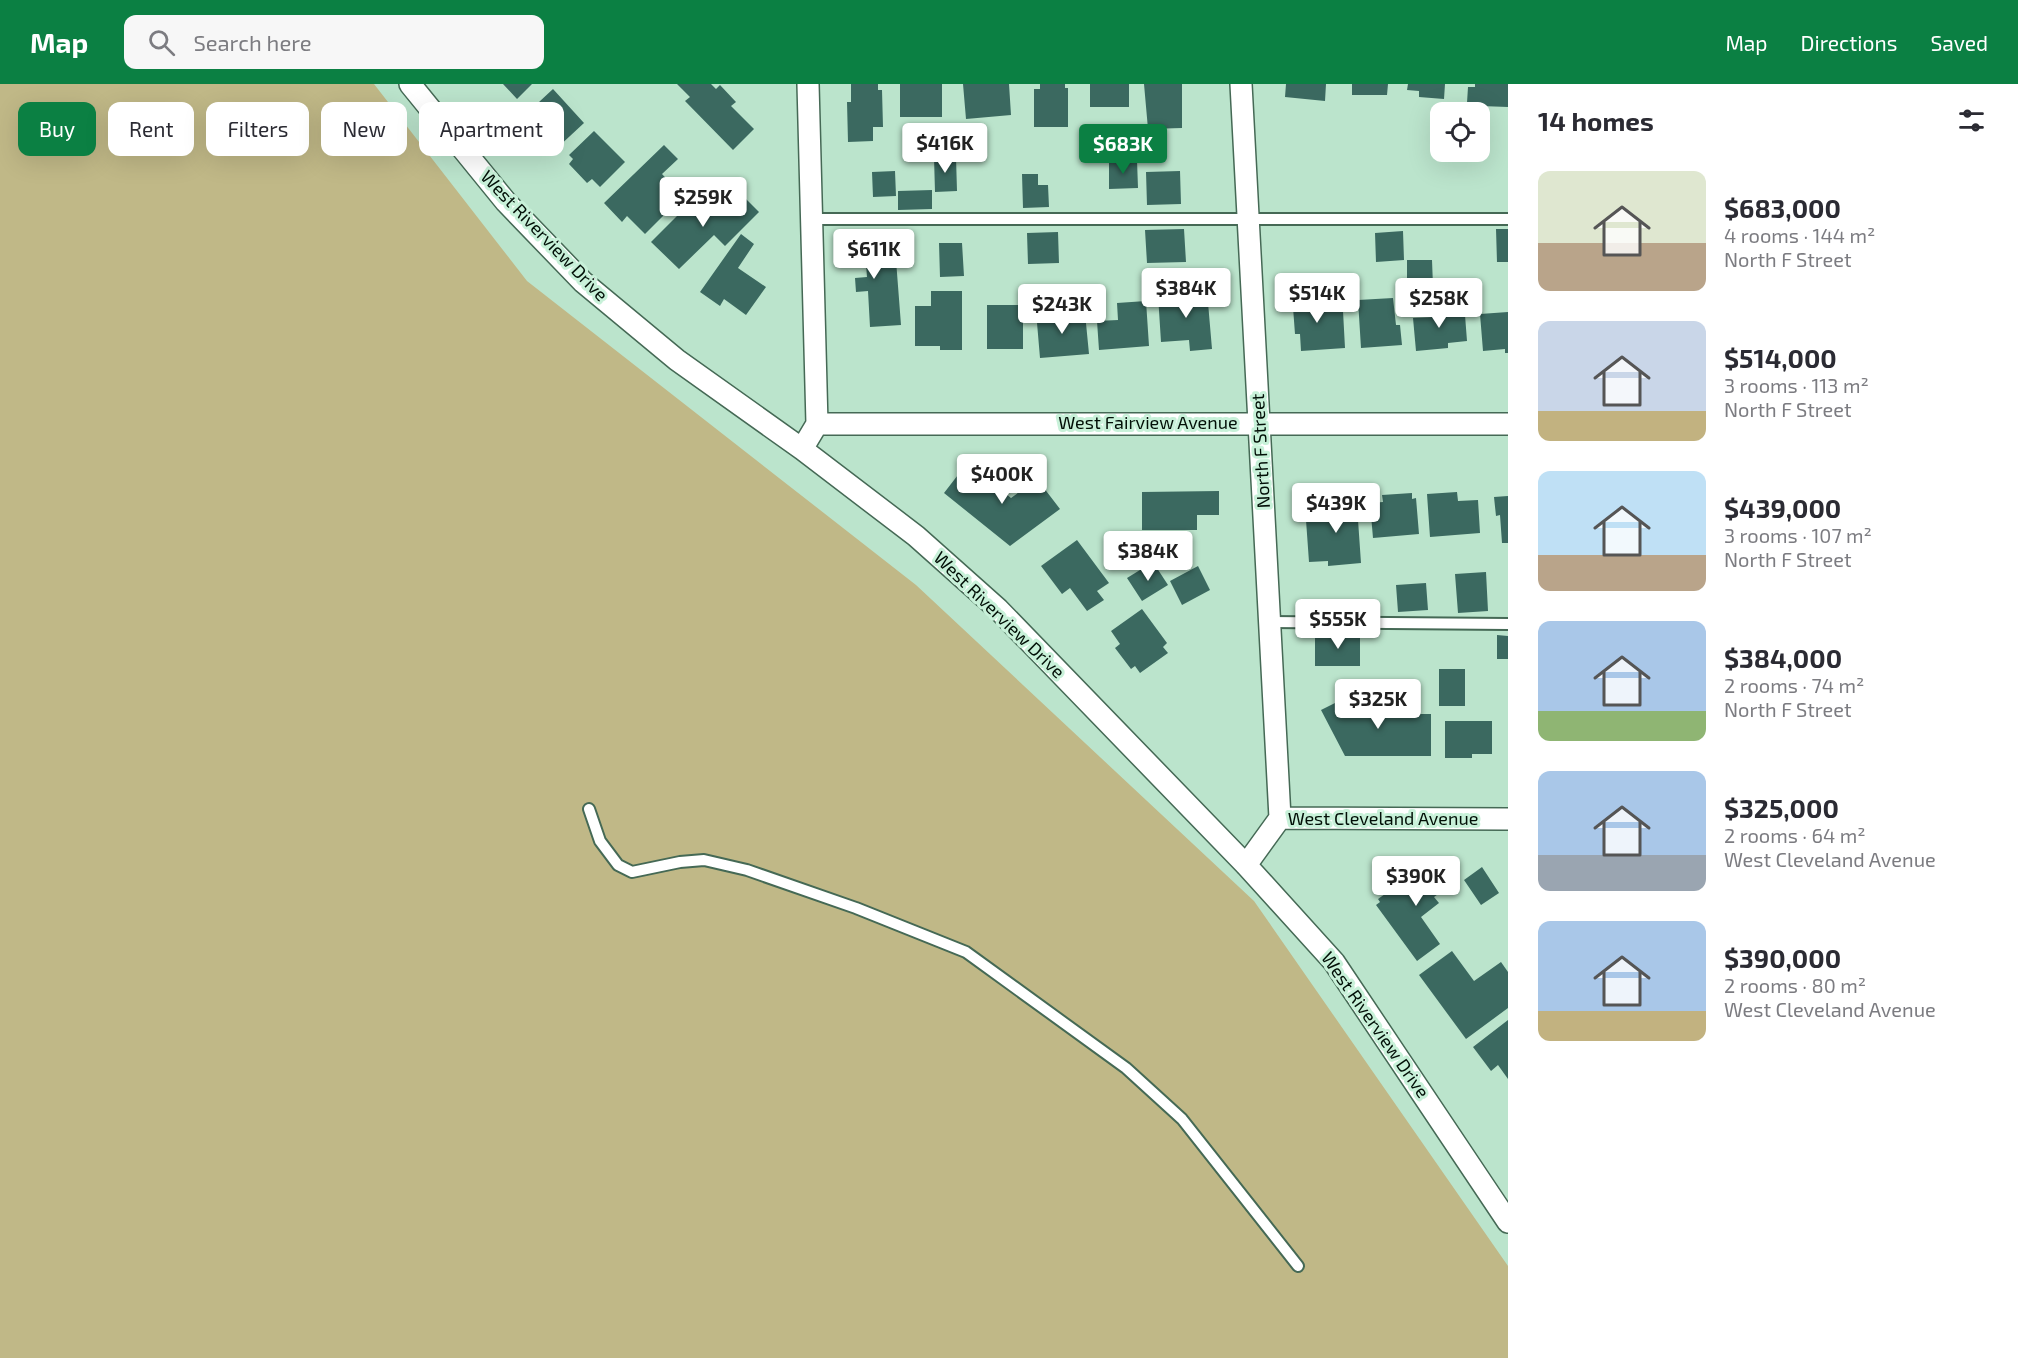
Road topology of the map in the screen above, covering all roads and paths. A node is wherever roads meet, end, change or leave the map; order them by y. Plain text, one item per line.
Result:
1 (410, 84) edge
2 (808, 84) edge
3 (1241, 84) edge
4 (1250, 218) junction
5 (812, 219) junction
6 (1508, 219) edge
7 (1258, 422) junction
8 (817, 424) junction
9 (1508, 424) edge
10 (802, 449) junction
11 (1270, 622) junction
12 (1508, 624) edge
13 (589, 809) dead end
14 (1280, 818) junction
15 (1508, 819) edge
16 (1246, 865) junction
17 (1508, 1222) edge
18 (1298, 1266) dead end

1 - 10 street, West Riverview Drive
2 - 5 street
3 - 4 street, North F Street
4 - 5 lane
4 - 6 lane
4 - 7 street, North F Street
5 - 8 street
7 - 8 street, West Fairview Avenue
7 - 9 street, West Fairview Avenue
7 - 11 street, North F Street
8 - 10 street
10 - 16 street, West Riverview Drive
11 - 12 lane
11 - 14 street, North F Street
13 - 18 lane
14 - 15 street, West Cleveland Avenue
14 - 16 street, West Cleveland Avenue
16 - 17 street, West Riverview Drive

